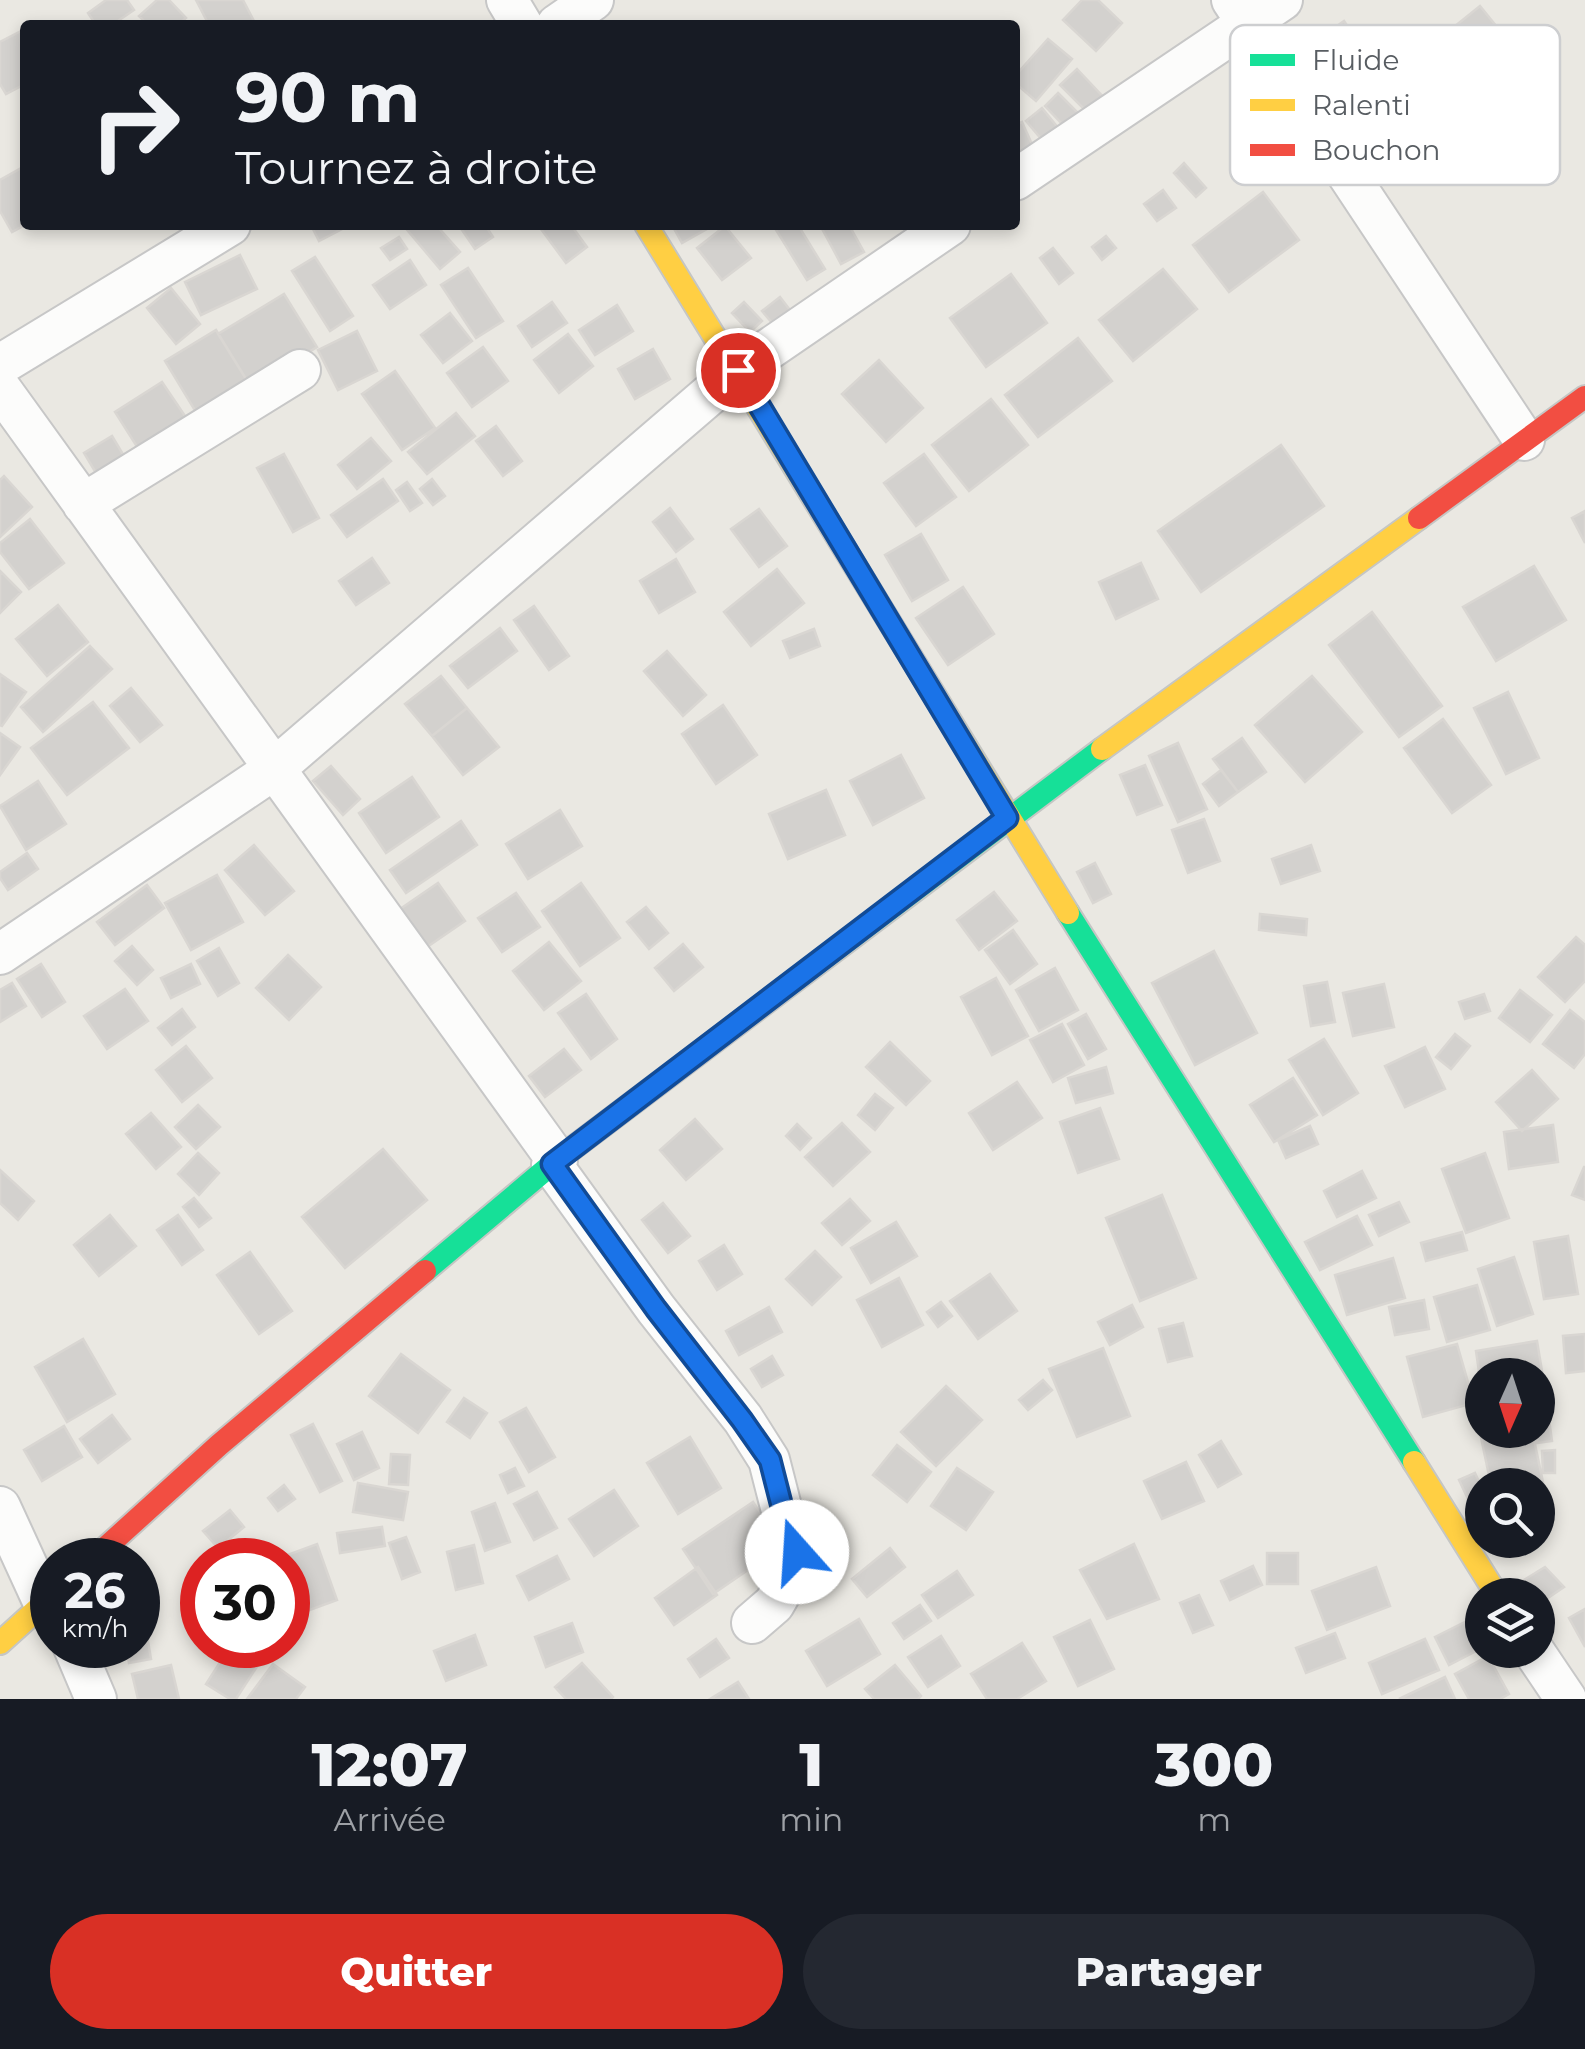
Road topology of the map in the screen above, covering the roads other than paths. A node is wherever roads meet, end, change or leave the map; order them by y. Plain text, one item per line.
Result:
1 (593, 0) edge
2 (1282, 0) edge
3 (1240, 11) edge
4 (564, 20) edge
5 (1020, 176) edge
6 (1355, 185) edge
7 (222, 230) edge
8 (649, 230) edge
9 (943, 230) edge
10 (0, 364) edge
11 (300, 370) dead end
12 (738, 370) junction
13 (0, 388) edge
14 (1585, 396) edge
15 (1524, 440) junction
16 (83, 504) junction
17 (274, 770) junction
18 (1007, 818) junction
19 (0, 954) edge
20 (555, 1162) junction
21 (0, 1507) edge
22 (116, 1538) edge
23 (30, 1565) edge
24 (1485, 1578) edge
25 (30, 1620) edge
26 (752, 1622) dead end
27 (0, 1643) edge
28 (83, 1668) edge
29 (1545, 1668) edge
30 (96, 1699) edge
31 (1566, 1699) edge

1 - 4 street
2 - 3 street
3 - 5 street
6 - 15 street
7 - 10 street
8 - 12 street
9 - 12 street
11 - 16 street
12 - 17 street
12 - 18 street
13 - 16 street
14 - 15 street
15 - 18 street
16 - 17 street
17 - 19 street
17 - 20 street
18 - 20 street
18 - 24 street
20 - 22 street
20 - 26 street
21 - 23 street
25 - 27 street
28 - 30 street
29 - 31 street

